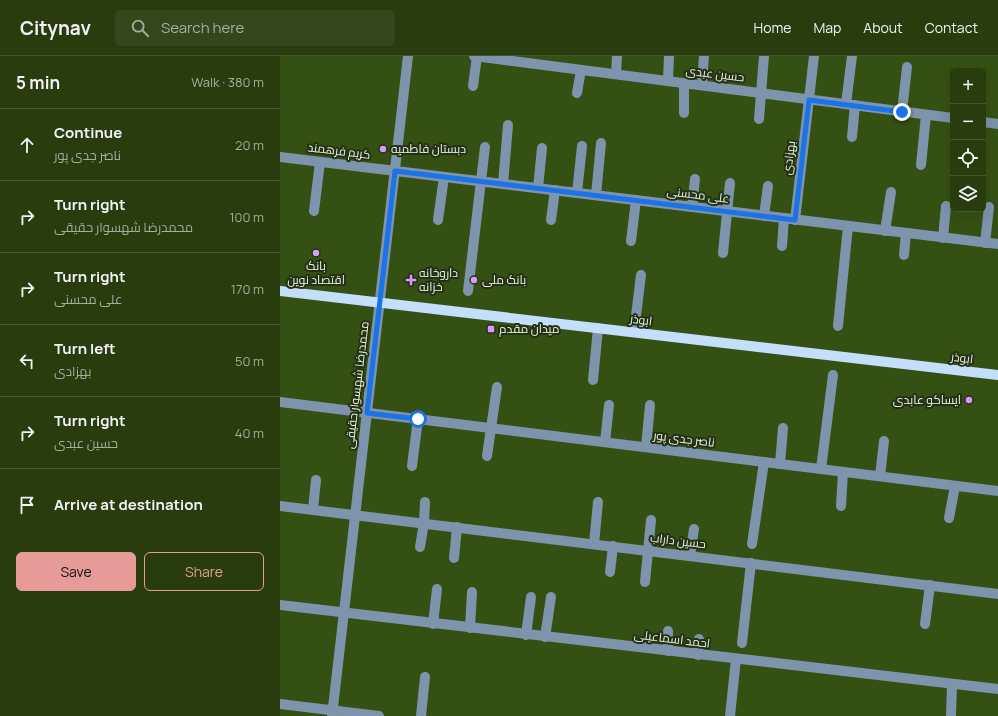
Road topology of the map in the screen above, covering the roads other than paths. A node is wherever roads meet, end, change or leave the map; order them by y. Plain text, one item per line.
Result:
1 (408, 56) edge
2 (475, 56) edge
3 (617, 56) edge
4 (669, 56) edge
5 (704, 56) edge
6 (764, 56) edge
7 (814, 56) edge
8 (852, 56) edge
9 (496, 57) edge
10 (907, 67) dead end
11 (581, 70) junction
12 (616, 74) junction
13 (668, 81) junction
14 (684, 83) junction
15 (472, 86) dead end
16 (702, 86) junction
17 (577, 93) dead end
18 (761, 93) junction
19 (809, 100) junction
20 (850, 105) junction
21 (902, 112) junction
22 (684, 113) dead end
23 (926, 115) junction
24 (950, 118) edge
25 (758, 119) dead end
26 (986, 122) edge
27 (998, 124) edge
28 (508, 125) dead end
29 (852, 137) dead end
30 (601, 142) dead end
31 (582, 146) dead end
32 (485, 147) dead end
33 (542, 148) dead end
34 (280, 157) edge
35 (320, 162) junction
36 (921, 165) dead end
37 (395, 171) junction
38 (444, 177) junction
39 (695, 179) dead end
40 (482, 181) junction
41 (730, 183) dead end
42 (503, 184) junction
43 (768, 186) dead end
44 (538, 188) junction
45 (555, 190) junction
46 (891, 192) dead end
47 (577, 193) junction
48 (596, 195) junction
49 (636, 200) junction
50 (946, 206) dead end
51 (692, 207) junction
52 (989, 207) dead end
53 (314, 211) dead end
54 (726, 211) junction
55 (764, 216) junction
56 (784, 218) junction
57 (438, 220) dead end
58 (551, 220) dead end
59 (795, 220) junction
60 (848, 226) junction
61 (885, 230) junction
62 (906, 233) junction
63 (943, 238) junction
64 (631, 241) dead end
65 (985, 243) junction
66 (998, 244) edge
67 (782, 246) dead end
68 (723, 254) dead end
69 (904, 255) dead end
70 (641, 275) dead end
71 (280, 290) edge
72 (468, 291) dead end
73 (380, 302) junction
74 (838, 326) dead end
75 (598, 328) junction
76 (634, 332) junction
77 (833, 375) dead end
78 (998, 375) edge
79 (594, 380) dead end
80 (498, 387) dead end
81 (280, 402) edge
82 (610, 405) dead end
83 (650, 405) dead end
84 (367, 413) junction
85 (418, 419) junction
86 (491, 428) junction
87 (783, 428) dead end
88 (884, 441) dead end
89 (605, 442) junction
90 (646, 448) junction
91 (487, 456) dead end
92 (764, 462) junction
93 (780, 464) junction
94 (412, 466) dead end
95 (821, 469) junction
96 (843, 472) junction
97 (880, 476) junction
98 (316, 480) dead end
99 (955, 486) junction
100 (998, 491) edge
101 (425, 502) dead end
102 (598, 502) dead end
103 (280, 506) edge
104 (841, 506) dead end
105 (313, 510) junction
106 (355, 514) junction
107 (949, 518) dead end
108 (651, 520) dead end
109 (424, 523) junction
110 (457, 527) junction
111 (694, 529) dead end
112 (594, 544) junction
113 (752, 544) dead end
114 (613, 546) junction
115 (420, 547) dead end
116 (649, 550) junction
117 (690, 556) junction
118 (454, 558) dead end
119 (751, 563) junction
120 (610, 572) dead end
121 (645, 582) dead end
122 (930, 585) junction
123 (437, 589) dead end
124 (472, 592) dead end
125 (998, 594) edge
126 (531, 597) dead end
127 (551, 597) dead end
128 (280, 605) edge
129 (343, 614) junction
130 (433, 624) junction
131 (925, 624) dead end
132 (470, 628) junction
133 (668, 631) dead end
134 (526, 635) junction
135 (545, 637) junction
136 (699, 639) dead end
137 (742, 643) dead end
138 (668, 651) junction
139 (698, 655) junction
140 (736, 659) junction
141 (425, 677) dead end
142 (952, 684) junction
143 (998, 689) edge
144 (280, 704) edge
145 (332, 713) edge
146 (379, 716) edge
147 (422, 716) edge
148 (730, 716) edge
149 (951, 716) edge

1 - 37 street, محمدرضا شهسوار حقیقی
2 - 9 street, حسین عبدی
2 - 15 street
3 - 12 street
4 - 13 street
5 - 16 street
6 - 18 street
7 - 19 street, بهزادی
8 - 20 street
9 - 11 street, حسین عبدی
10 - 21 street
11 - 12 street, حسین عبدی
11 - 17 street
12 - 13 street, حسین عبدی
13 - 14 street, حسین عبدی
14 - 16 street, حسین عبدی
14 - 22 street
16 - 18 street, حسین عبدی
18 - 19 street, حسین عبدی
18 - 25 street
19 - 20 street, حسین عبدی
19 - 59 street, بهزادی
20 - 21 street, حسین عبدی
20 - 29 street
21 - 23 street, حسین عبدی
23 - 24 street, حسین عبدی
23 - 36 street
26 - 27 street
28 - 42 street
30 - 48 street
31 - 47 street
32 - 40 street
33 - 44 street
34 - 35 street, کریم فرهمند
35 - 37 street, کریم فرهمند
35 - 53 street
37 - 38 street, علی محسنی
37 - 73 street, محمدرضا شهسوار حقیقی
38 - 40 street, علی محسنی
38 - 57 street
39 - 51 street
40 - 42 street, علی محسنی
40 - 72 street
41 - 54 street
42 - 44 street, علی محسنی
43 - 55 street
44 - 45 street, علی محسنی
45 - 47 street, علی محسنی
45 - 58 street
46 - 61 street
47 - 48 street, علی محسنی
48 - 49 street, علی محسنی
49 - 51 street, علی محسنی
49 - 64 street
50 - 63 street
51 - 54 street, علی محسنی
52 - 65 street
54 - 55 street, علی محسنی
54 - 68 street
55 - 56 street, علی محسنی
56 - 59 street, علی محسنی
56 - 67 street
59 - 60 street, علی محسنی
60 - 61 street, علی محسنی
60 - 74 street
61 - 62 street, علی محسنی
62 - 63 street, علی محسنی
62 - 69 street
63 - 65 street, علی محسنی
65 - 66 street, علی محسنی
70 - 76 street
71 - 73 main road, ابوذر
73 - 75 main road, ابوذر
73 - 84 street, محمدرضا شهسوار حقیقی
75 - 76 main road, ابوذر
75 - 79 street
76 - 78 main road, ابوذر
77 - 95 street
80 - 86 street
81 - 84 street, ناصر جدی پور
82 - 89 street
83 - 90 street
84 - 85 street, ناصر جدی پور
84 - 106 street, محمدرضا شهسوار حقیقی
85 - 86 street, ناصر جدی پور
85 - 94 street
86 - 89 street, ناصر جدی پور
86 - 91 street
87 - 93 street
88 - 97 street
89 - 90 street, ناصر جدی پور
90 - 92 street, ناصر جدی پور
92 - 93 street, ناصر جدی پور
92 - 113 street
93 - 95 street, ناصر جدی پور
95 - 96 street, ناصر جدی پور
96 - 97 street, ناصر جدی پور
96 - 104 street
97 - 99 street, ناصر جدی پور
98 - 105 street
99 - 100 street, ناصر جدی پور
99 - 107 street
101 - 109 street
102 - 112 street
103 - 105 street, حسین داراب
105 - 106 street, حسین داراب
106 - 109 street, حسین داراب
106 - 129 street, محمدرضا شهسوار حقیقی
108 - 116 street
109 - 110 street, حسین داراب
109 - 115 street
110 - 112 street, حسین داراب
110 - 118 street
111 - 117 street
112 - 114 street, حسین داراب
114 - 116 street, حسین داراب
114 - 120 street
116 - 117 street, حسین داراب
116 - 121 street
117 - 119 street, حسین داراب
119 - 122 street, حسین داراب
119 - 137 street
122 - 125 street, حسین داراب
122 - 131 street
123 - 130 street
124 - 132 street
126 - 134 street
127 - 135 street
128 - 129 street, احمد اسماعیلی
129 - 130 street, احمد اسماعیلی
129 - 145 street, محمدرضا شهسوار حقیقی
130 - 132 street, احمد اسماعیلی
132 - 134 street, احمد اسماعیلی
133 - 138 street
134 - 135 street, احمد اسماعیلی
135 - 138 street, احمد اسماعیلی
136 - 139 street
138 - 139 street, احمد اسماعیلی
139 - 140 street, احمد اسماعیلی
140 - 142 street, احمد اسماعیلی
140 - 148 street
141 - 147 street
142 - 143 street, احمد اسماعیلی
142 - 149 street
144 - 145 street
145 - 146 street

